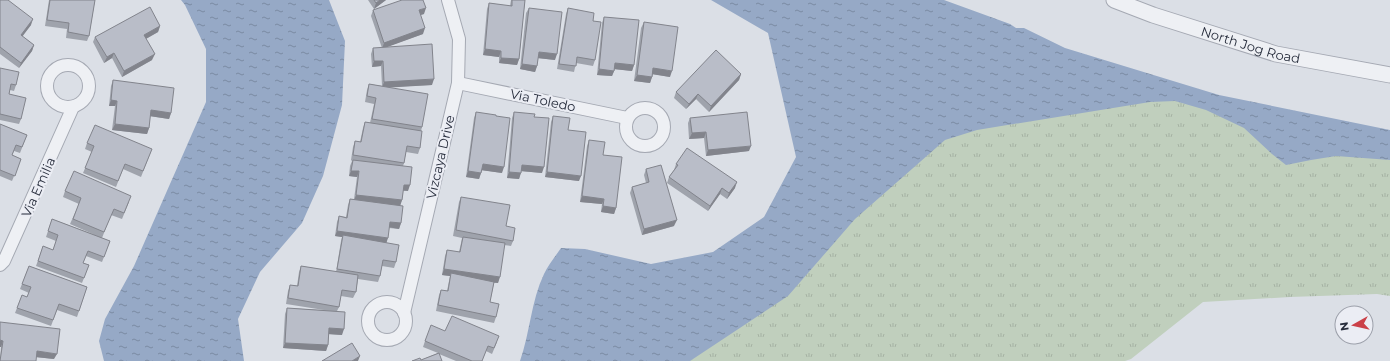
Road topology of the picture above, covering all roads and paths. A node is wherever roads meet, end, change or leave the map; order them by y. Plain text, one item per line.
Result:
1 (448, 0) edge
2 (1114, 0) edge
3 (1390, 75) edge
4 (458, 83) junction
5 (73, 107) dead end
6 (627, 118) dead end
7 (0, 265) edge
8 (404, 313) dead end

1 - 4 street, Vizcaya Drive
2 - 3 street, North Jog Road
4 - 6 street, Via Toledo
4 - 8 street, Vizcaya Drive
5 - 7 street, Via Emilia

